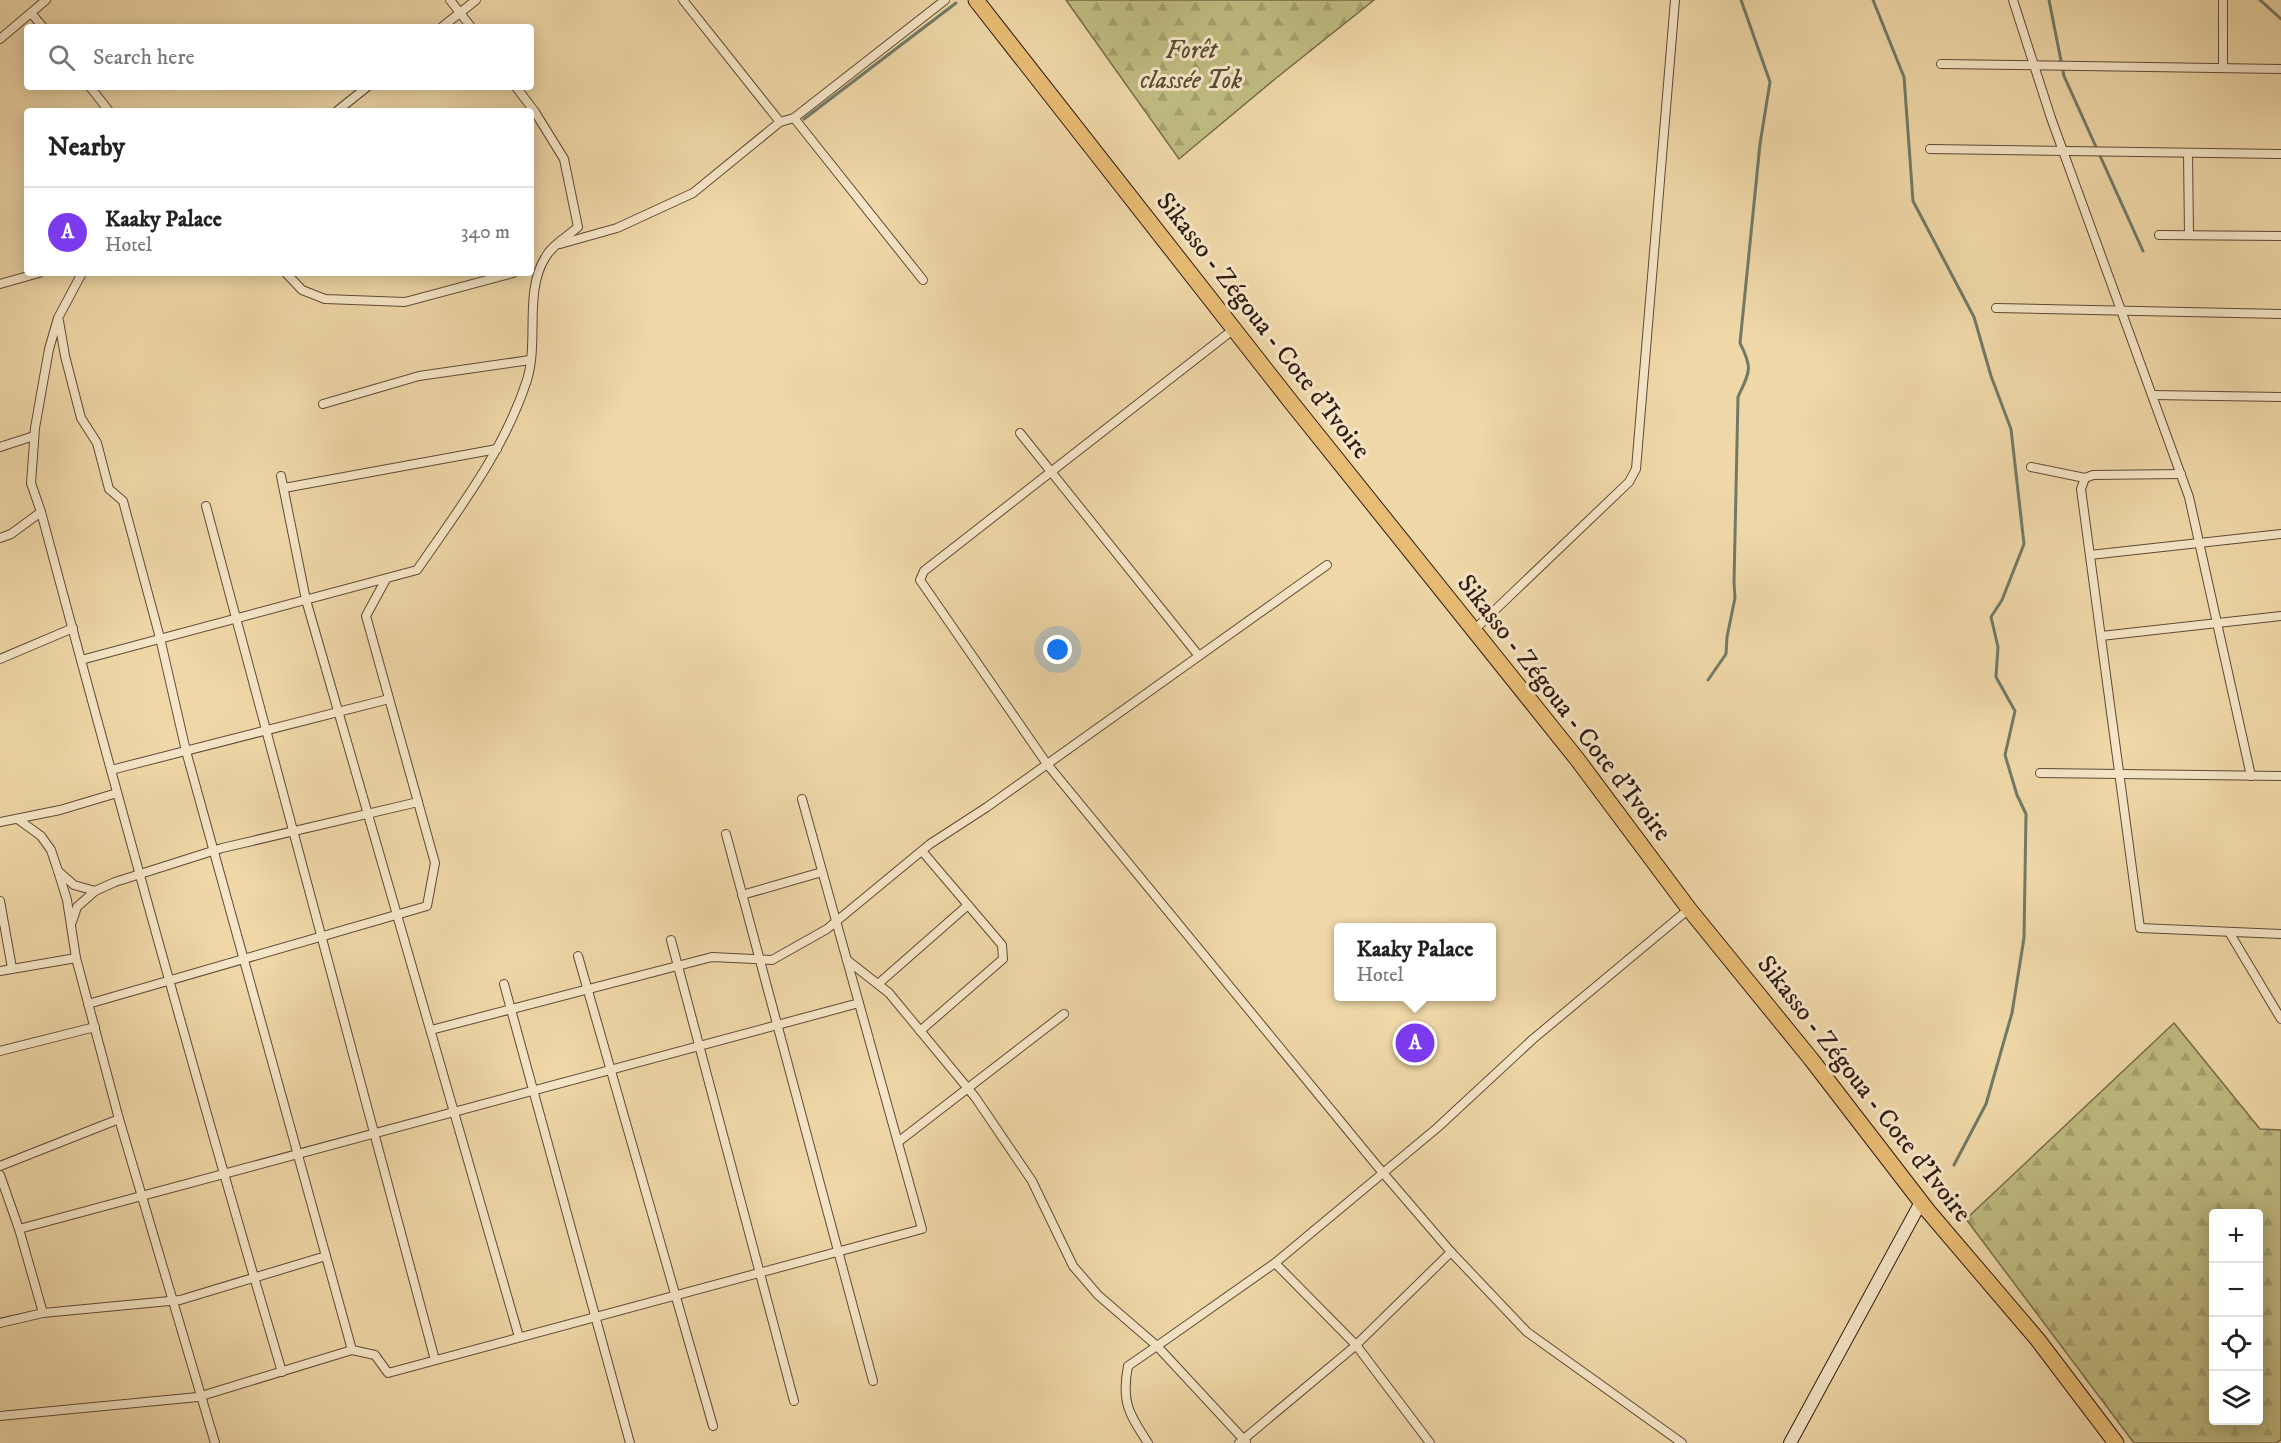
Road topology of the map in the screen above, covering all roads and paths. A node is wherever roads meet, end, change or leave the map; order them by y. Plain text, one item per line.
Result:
1 (46, 0) edge
2 (450, 0) edge
3 (476, 0) edge
4 (683, 0) edge
5 (945, 0) edge
6 (976, 0) edge
7 (1675, 0) edge
8 (2013, 0) edge
9 (2223, 0) edge
10 (32, 13) junction
11 (460, 13) junction
12 (41, 24) edge
13 (446, 24) edge
14 (469, 24) edge
15 (0, 39) edge
16 (1941, 64) dead end
17 (2034, 66) junction
18 (2223, 69) junction
19 (2281, 69) edge
20 (92, 90) edge
21 (363, 90) edge
22 (518, 90) edge
23 (108, 108) edge
24 (341, 108) edge
25 (532, 108) edge
26 (534, 111) edge
27 (794, 118) junction
28 (780, 122) junction
29 (1930, 149) dead end
30 (2063, 151) junction
31 (2188, 153) junction
32 (2281, 154) edge
33 (2159, 235) dead end
34 (2189, 236) junction
35 (2281, 236) edge
36 (558, 245) junction
37 (541, 266) junction
38 (534, 267) edge
39 (28, 276) edge
40 (80, 276) edge
41 (289, 276) edge
42 (502, 276) edge
43 (923, 280) dead end
44 (0, 284) edge
45 (1996, 308) dead end
46 (2121, 310) junction
47 (2281, 314) edge
48 (58, 318) junction
49 (1234, 329) junction
50 (530, 360) junction
51 (2152, 396) junction
52 (2281, 397) edge
53 (323, 404) dead end
54 (1020, 433) dead end
55 (34, 436) junction
56 (0, 447) edge
57 (496, 449) junction
58 (2031, 467) dead end
59 (1050, 472) junction
60 (2181, 474) junction
61 (281, 476) dead end
62 (2085, 478) junction
63 (284, 488) junction
64 (206, 506) dead end
65 (41, 512) junction
66 (2281, 534) edge
67 (0, 538) edge
68 (2199, 543) junction
69 (2090, 555) junction
70 (1327, 565) dead end
71 (386, 579) junction
72 (306, 600) junction
73 (2281, 616) edge
74 (236, 619) junction
75 (2217, 623) junction
76 (73, 628) junction
77 (1474, 630) junction
78 (2101, 636) junction
79 (159, 638) junction
80 (1199, 656) junction
81 (0, 659) edge
82 (81, 660) junction
83 (389, 699) junction
84 (339, 712) junction
85 (266, 730) junction
86 (186, 751) junction
87 (1047, 764) junction
88 (111, 770) junction
89 (2040, 773) dead end
90 (2120, 774) junction
91 (2251, 776) junction
92 (2281, 776) edge
93 (117, 793) junction
94 (802, 799) dead end
95 (418, 802) junction
96 (369, 813) junction
97 (19, 820) junction
98 (0, 822) edge
99 (294, 832) junction
100 (726, 834) dead end
101 (215, 850) junction
102 (922, 851) junction
103 (57, 871) junction
104 (822, 872) junction
105 (139, 876) junction
106 (95, 891) junction
107 (742, 895) junction
108 (0, 901) edge
109 (968, 905) junction
110 (1689, 909) junction
111 (398, 914) junction
112 (836, 921) junction
113 (71, 925) junction
114 (2229, 932) junction
115 (2281, 934) edge
116 (321, 936) junction
117 (671, 940) dead end
118 (578, 956) dead end
119 (76, 958) junction
120 (245, 958) junction
121 (760, 959) junction
122 (847, 960) junction
123 (678, 966) junction
124 (12, 968) junction
125 (0, 971) edge
126 (169, 980) junction
127 (504, 984) dead end
128 (878, 984) junction
129 (588, 991) junction
130 (859, 1003) junction
131 (88, 1004) junction
132 (511, 1011) junction
133 (1064, 1014) dead end
134 (2281, 1020) edge
135 (777, 1025) junction
136 (94, 1027) junction
137 (431, 1030) junction
138 (920, 1031) junction
139 (699, 1046) junction
140 (0, 1051) edge
141 (611, 1070) junction
142 (967, 1088) junction
143 (533, 1091) junction
144 (454, 1111) junction
145 (119, 1119) junction
146 (374, 1133) junction
147 (898, 1142) junction
148 (298, 1154) junction
149 (0, 1166) edge
150 (1383, 1173) junction
151 (0, 1175) edge
152 (224, 1176) junction
153 (142, 1197) junction
154 (1921, 1202) junction
155 (19, 1229) junction
156 (838, 1251) junction
157 (1451, 1252) junction
158 (327, 1256) junction
159 (1275, 1263) junction
160 (760, 1272) junction
161 (254, 1278) junction
162 (676, 1295) junction
163 (173, 1300) junction
164 (43, 1313) junction
165 (596, 1317) junction
166 (0, 1323) edge
167 (519, 1337) junction
168 (1356, 1345) junction
169 (1157, 1346) junction
170 (352, 1350) junction
171 (435, 1360) junction
172 (282, 1372) junction
173 (873, 1382) dead end
174 (201, 1397) junction
175 (794, 1401) dead end
176 (0, 1416) edge
177 (713, 1426) dead end
178 (1243, 1442) edge
179 (215, 1443) edge
180 (630, 1443) edge
181 (1148, 1443) edge
182 (1430, 1443) edge
183 (1682, 1443) edge
184 (1790, 1443) edge
185 (2116, 1443) edge

1 - 10 street
2 - 11 street
3 - 11 street
4 - 28 street
5 - 27 street
6 - 49 highway, Sikasso - Zégoua - Cote d'Ivoire
7 - 77 street
8 - 17 street
9 - 18 street
10 - 12 street
10 - 15 street
11 - 13 street
11 - 14 street
16 - 17 street
17 - 18 street
17 - 30 street
18 - 19 street
20 - 23 street
21 - 24 street
22 - 25 street
26 - 36 street
27 - 28 street
27 - 43 street
28 - 36 street
29 - 30 street
30 - 31 street
30 - 46 street
31 - 32 street
31 - 34 street
33 - 34 street
34 - 35 street
36 - 37 street
37 - 38 street
37 - 50 street
39 - 44 street
40 - 48 street
41 - 42 street
45 - 46 street
46 - 47 street
46 - 51 street
48 - 55 street
48 - 79 street
49 - 59 street
49 - 77 highway, Sikasso - Zégoua - Cote d'Ivoire
50 - 53 street
50 - 57 street
51 - 52 street
51 - 60 street
54 - 59 street
55 - 56 street
55 - 65 street
57 - 63 street
57 - 71 street
58 - 62 street
59 - 80 street
59 - 87 street
60 - 62 street
60 - 68 street
61 - 63 street
62 - 69 street
63 - 72 street
64 - 74 street
65 - 67 street
65 - 76 street
66 - 68 street
68 - 69 street
68 - 75 street
69 - 78 street
70 - 80 street
71 - 72 street
71 - 83 street
72 - 74 street
72 - 84 street
73 - 75 street
74 - 79 street
74 - 85 street
75 - 78 street
75 - 91 street
76 - 81 street
76 - 82 street
77 - 110 highway, Sikasso - Zégoua - Cote d'Ivoire
78 - 90 street
79 - 82 street
79 - 86 street
80 - 87 street
82 - 88 street
83 - 84 street
83 - 95 street
84 - 85 street
84 - 96 street
85 - 86 street
85 - 99 street
86 - 88 street
86 - 101 street
87 - 102 street
87 - 150 street
88 - 93 street
89 - 90 street
90 - 91 street
90 - 114 street
91 - 92 street
93 - 97 street
93 - 105 street
94 - 104 street
95 - 96 street
95 - 111 street
96 - 99 street
96 - 111 street
97 - 98 street
97 - 103 street
99 - 101 street
99 - 116 street
100 - 107 street
101 - 105 street
101 - 120 street
102 - 109 street
102 - 112 street
103 - 106 street
103 - 113 street
104 - 107 street
104 - 112 street
105 - 106 street
105 - 126 street
106 - 113 street
107 - 121 street
108 - 124 street
109 - 128 street
109 - 138 street
110 - 150 street
110 - 154 highway, Sikasso - Zégoua - Cote d'Ivoire
111 - 116 street
111 - 137 street
112 - 121 street
112 - 122 street
113 - 119 street
114 - 115 street
114 - 134 street
116 - 120 street
116 - 146 street
117 - 123 street
118 - 129 street
119 - 124 street
119 - 131 street
120 - 126 street
120 - 148 street
121 - 123 street
121 - 135 street
122 - 128 street
122 - 130 street
123 - 129 street
123 - 139 street
124 - 125 street
126 - 131 street
126 - 152 street
127 - 132 street
128 - 138 street
129 - 132 street
129 - 141 street
130 - 135 street
130 - 147 street
131 - 136 street
132 - 137 street
132 - 143 street
133 - 142 street
135 - 139 street
135 - 156 street
136 - 140 street
136 - 145 street
137 - 144 street
138 - 142 street
139 - 141 street
139 - 160 street
141 - 143 street
141 - 162 street
142 - 147 street
142 - 169 street
143 - 144 street
143 - 165 street
144 - 146 street
144 - 167 street
145 - 149 street
145 - 153 street
146 - 148 street
146 - 171 street
147 - 156 street
148 - 152 street
148 - 158 street
150 - 157 street
150 - 159 street
151 - 155 street
152 - 153 street
152 - 161 street
153 - 155 street
153 - 163 street
154 - 184 street
154 - 185 highway, Sikasso - Zégoua - Cote d'Ivoire
155 - 164 street
156 - 160 street
156 - 173 street
157 - 168 street
157 - 183 street
158 - 161 street
158 - 170 street
159 - 168 street
159 - 169 street
160 - 162 street
160 - 175 street
161 - 163 street
161 - 172 street
162 - 165 street
162 - 177 street
163 - 164 street
163 - 174 street
164 - 166 street
165 - 167 street
165 - 180 street
167 - 171 street
168 - 178 street
168 - 182 street
169 - 178 street
169 - 181 street
170 - 171 street
170 - 172 street
172 - 174 street
174 - 176 street
174 - 179 street

